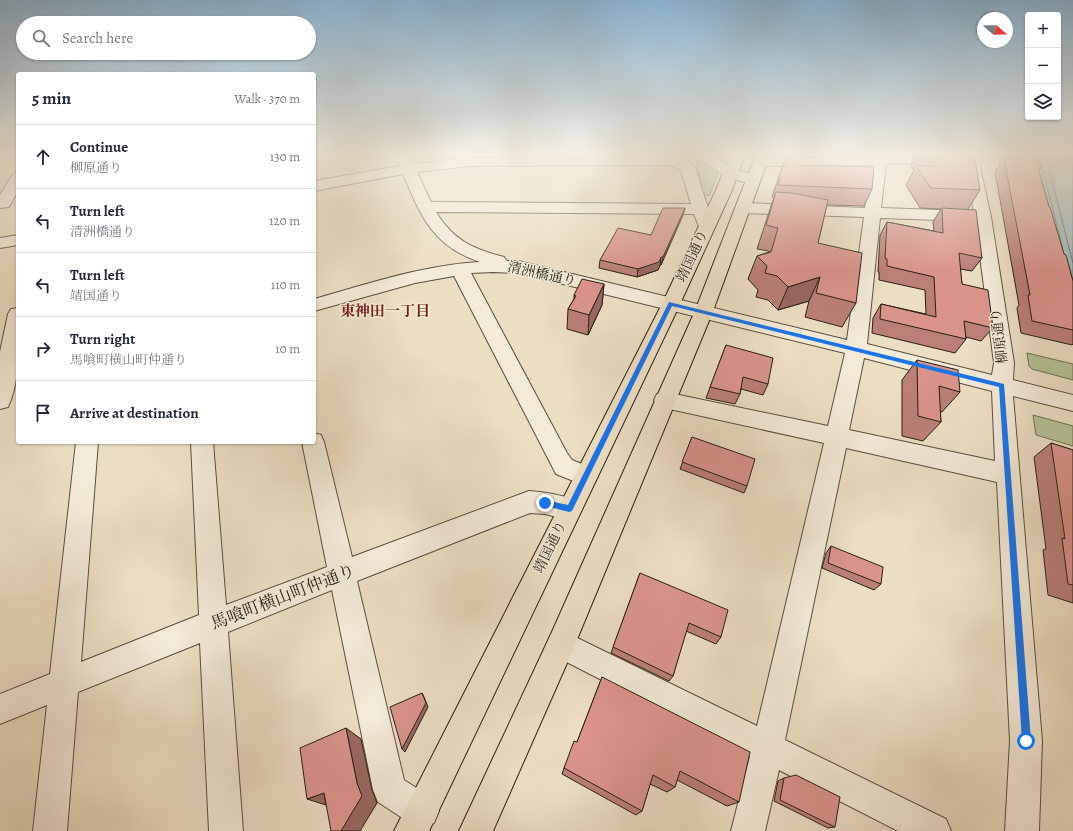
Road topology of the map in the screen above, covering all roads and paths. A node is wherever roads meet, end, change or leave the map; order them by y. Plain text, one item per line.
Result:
1 (11, 193) edge
2 (420, 193) edge
3 (695, 193) edge
4 (721, 193) edge
5 (749, 193) edge
6 (876, 193) edge
7 (978, 193) edge
8 (7, 204) edge
9 (427, 207) junction
10 (744, 208) junction
11 (700, 209) junction
12 (874, 213) junction
13 (983, 216) junction
14 (706, 226) junction
15 (16, 240) edge
16 (0, 243) edge
17 (518, 267) junction
18 (460, 268) junction
19 (316, 304) edge
20 (671, 304) junction
21 (704, 311) junction
22 (16, 325) edge
23 (856, 349) junction
24 (1002, 385) junction
25 (5, 388) edge
26 (665, 400) junction
27 (1073, 403) edge
28 (836, 437) junction
29 (87, 444) edge
30 (202, 444) edge
31 (313, 444) edge
32 (1008, 474) junction
33 (586, 476) junction
34 (569, 509) junction
35 (344, 574) junction
36 (214, 623) junction
37 (561, 644) junction
38 (64, 682) junction
39 (0, 709) edge
40 (768, 747) junction
41 (417, 821) edge
42 (50, 831) edge
43 (226, 831) edge
44 (476, 831) edge
45 (748, 831) edge
46 (934, 831) edge
47 (1022, 831) edge

1 - 8 street
2 - 9 street
3 - 11 street
4 - 14 main road, 靖国通り
5 - 10 main road, 靖国通り
6 - 12 street
7 - 13 street, 柳原通り
9 - 11 street
9 - 17 street
10 - 12 street
10 - 21 main road, 靖国通り
11 - 14 street
12 - 13 street
12 - 23 street
13 - 24 street, 柳原通り
14 - 20 main road, 靖国通り
15 - 16 street
17 - 18 street, 清洲橋通り
17 - 20 street, 清洲橋通り
18 - 19 street, 清洲橋通り
18 - 33 street
20 - 21 street, 清洲橋通り
20 - 33 main road, 靖国通り
21 - 23 street, 清洲橋通り
21 - 26 main road, 靖国通り
22 - 25 street
23 - 24 street, 清洲橋通り
23 - 28 street
24 - 27 street, 清洲橋通り
24 - 32 street, 柳原通り
26 - 28 street
26 - 37 main road, 靖国通り
28 - 32 street
28 - 40 street
29 - 38 street
30 - 36 street
31 - 35 street
32 - 47 street, 柳原通り
33 - 34 main road, 靖国通り
34 - 35 street, 馬喰町横山町仲通り
34 - 41 main road, 靖国通り
35 - 36 street, 馬喰町横山町仲通り
35 - 41 street
36 - 38 street, 馬喰町横山町仲通り
36 - 43 street
37 - 40 street
37 - 44 main road, 靖国通り
38 - 39 street, 馬喰町横山町仲通り
38 - 42 street
40 - 45 street
40 - 46 street

